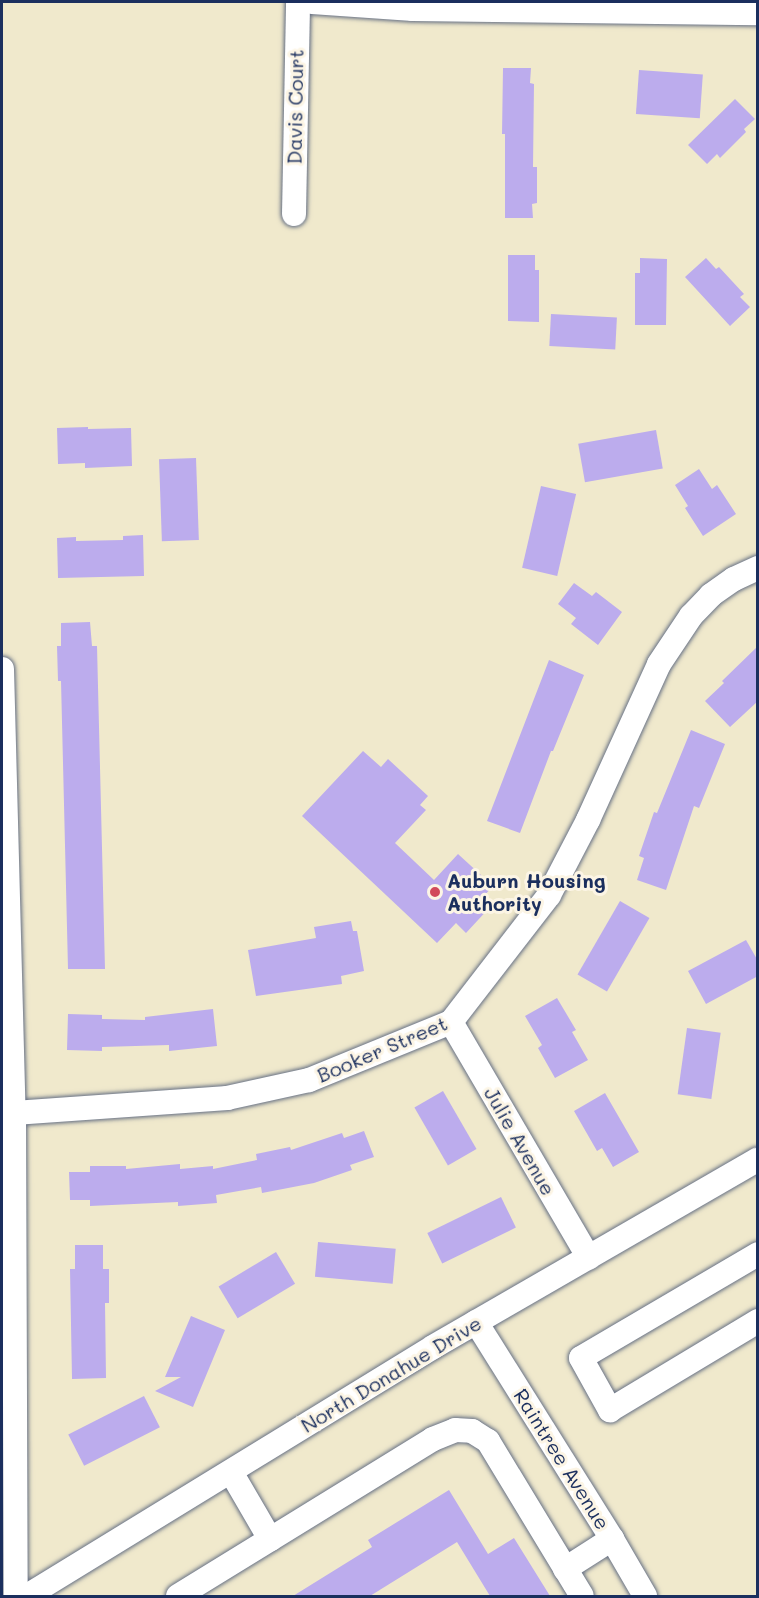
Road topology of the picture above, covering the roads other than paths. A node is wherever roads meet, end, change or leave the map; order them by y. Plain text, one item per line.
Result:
1 (298, 2) edge
2 (312, 2) edge
3 (758, 13) edge
4 (294, 214) dead end
5 (758, 568) edge
6 (2, 669) edge
7 (451, 1022) junction
8 (14, 1113) junction
9 (758, 1159) edge
10 (758, 1254) edge
11 (589, 1258) junction
12 (758, 1321) edge
13 (476, 1322) junction
14 (231, 1472) junction
15 (270, 1539) junction
16 (612, 1539) junction
17 (565, 1569) junction
18 (16, 1596) edge
19 (27, 1596) edge
20 (178, 1596) edge
21 (582, 1596) edge
22 (645, 1596) edge

1 - 4 street, Davis Court
2 - 3 street
5 - 7 street, Booker Street
6 - 8 street
7 - 8 street, Booker Street
7 - 11 street, Julie Avenue
8 - 18 street
9 - 11 street, North Donahue Drive
10 - 12 street
11 - 13 street, North Donahue Drive
13 - 14 street, North Donahue Drive
13 - 16 street, Raintree Avenue
14 - 15 street
14 - 19 street, North Donahue Drive
15 - 17 street
15 - 20 street
16 - 17 street
16 - 22 street, Raintree Avenue
17 - 21 street

